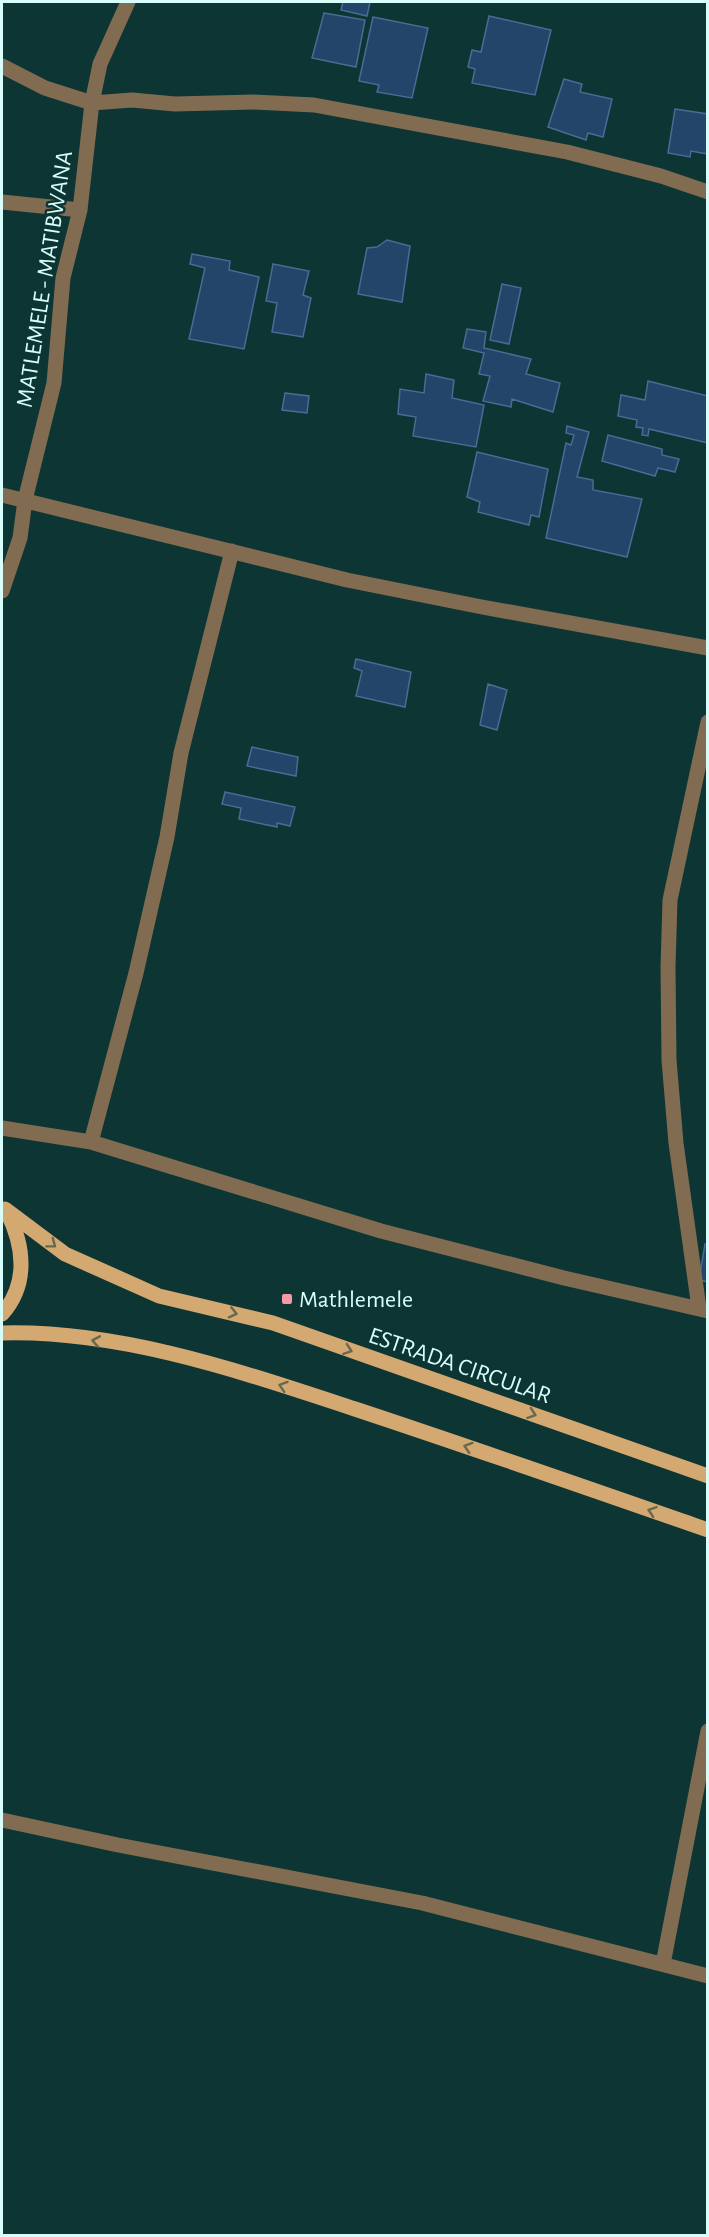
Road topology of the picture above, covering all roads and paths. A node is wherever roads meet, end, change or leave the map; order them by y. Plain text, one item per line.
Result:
1 (128, 2) edge
2 (2, 66) edge
3 (92, 103) junction
4 (708, 192) edge
5 (2, 202) edge
6 (80, 210) junction
7 (2, 495) edge
8 (25, 500) junction
9 (232, 551) junction
10 (2, 591) edge
11 (708, 648) edge
12 (708, 722) edge
13 (2, 1128) edge
14 (91, 1142) junction
15 (3, 1207) edge
16 (703, 1309) edge
17 (2, 1314) edge
18 (2, 1333) edge
19 (708, 1476) edge
20 (708, 1530) edge
21 (708, 1731) edge
22 (2, 1820) edge
23 (663, 1964) junction
24 (708, 1976) edge

1 - 3 street, MATLEMELE - MATIBWANA
2 - 3 street
3 - 4 street
3 - 6 street, MATLEMELE - MATIBWANA
5 - 6 street
6 - 8 street, MATLEMELE - MATIBWANA
7 - 8 street
8 - 9 street
8 - 10 street, MATLEMELE - MATIBWANA
9 - 11 street
9 - 14 street
12 - 16 street
13 - 14 street
14 - 16 street
15 - 17 main road
15 -> 19 main road, ESTRADA CIRCULAR
20 -> 18 main road
21 - 23 street
22 - 23 street
23 - 24 street

